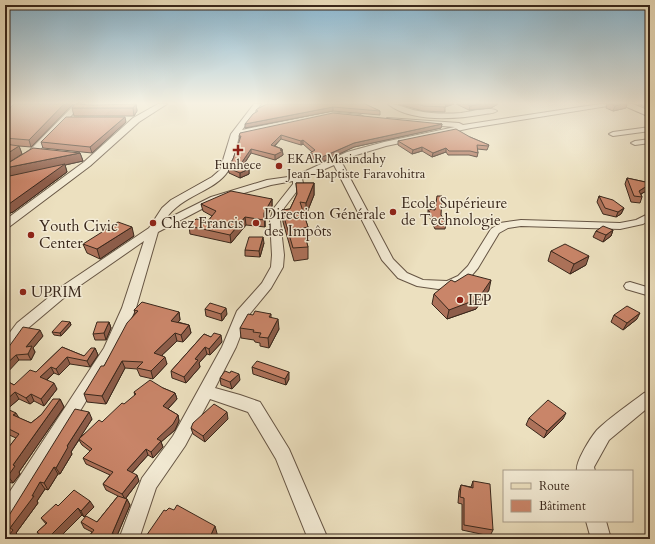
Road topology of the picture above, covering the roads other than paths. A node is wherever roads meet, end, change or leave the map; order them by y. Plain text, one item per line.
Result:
1 (56, 129) edge
2 (125, 129) edge
3 (239, 129) edge
4 (257, 129) edge
5 (455, 129) edge
6 (647, 129) edge
7 (235, 134) junction
8 (613, 134) dead end
9 (650, 141) edge
10 (635, 143) dead end
11 (19, 150) edge
12 (37, 152) junction
13 (78, 157) edge
14 (90, 161) junction
15 (336, 161) junction
16 (65, 168) edge
17 (5, 171) edge
18 (297, 178) junction
19 (650, 216) edge
20 (5, 225) edge
21 (153, 230) junction
22 (630, 286) dead end
23 (650, 292) edge
24 (5, 349) edge
25 (205, 391) junction
26 (650, 397) edge
27 (586, 470) edge
28 (5, 516) edge
29 (596, 522) edge
30 (129, 539) edge
31 (318, 539) edge
32 (601, 539) edge

1 - 12 street
2 - 14 street
3 - 7 street
4 - 7 street
5 - 15 street
6 - 8 street
7 - 21 street
9 - 10 street
11 - 12 street
12 - 17 street
13 - 14 street
14 - 16 street
14 - 20 street
15 - 18 street
15 - 19 street
18 - 21 street
18 - 25 street
21 - 24 street
21 - 28 street
22 - 23 street
25 - 30 street
25 - 31 street
26 - 27 street
29 - 32 street

